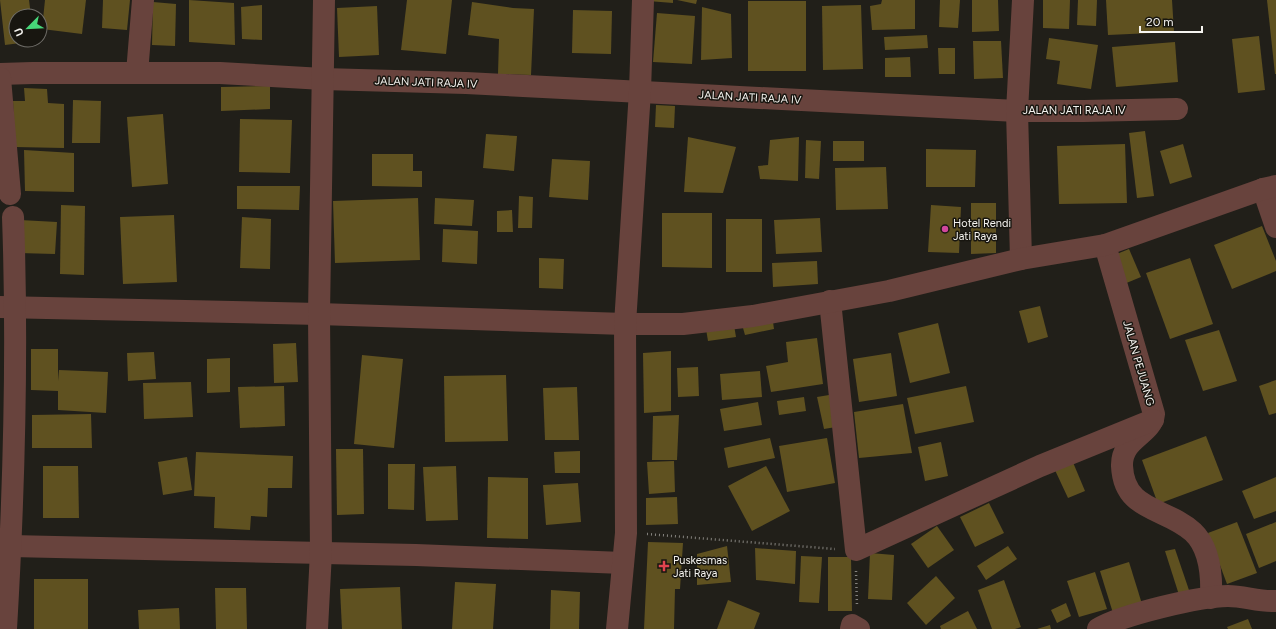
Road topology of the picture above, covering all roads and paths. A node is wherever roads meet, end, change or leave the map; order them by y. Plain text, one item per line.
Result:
1 (143, 0) edge
2 (324, 0) edge
3 (643, 0) edge
4 (1023, 0) edge
5 (137, 73) junction
6 (0, 74) edge
7 (0, 78) edge
8 (323, 79) junction
9 (640, 91) junction
10 (1177, 109) dead end
11 (1017, 111) junction
12 (1269, 187) edge
13 (10, 194) dead end
14 (13, 217) dead end
15 (1276, 227) edge
16 (1106, 245) junction
17 (1021, 259) junction
18 (830, 301) junction
19 (8, 307) edge
20 (319, 314) junction
21 (625, 324) junction
22 (1153, 420) junction
23 (626, 533) junction
24 (11, 546) junction
25 (856, 550) junction
26 (320, 552) junction
27 (623, 563) junction
28 (1211, 598) junction
29 (1276, 601) edge
30 (854, 628) edge
31 (6, 629) edge
32 (317, 629) edge
33 (617, 629) edge
34 (1098, 629) edge

1 - 5 street
2 - 8 street
3 - 9 street
4 - 11 street
5 - 6 street, JALAN JATI RAJA IV
5 - 8 street, JALAN JATI RAJA IV
7 - 13 street
8 - 9 street, JALAN JATI RAJA IV
8 - 20 street
9 - 11 street, JALAN JATI RAJA IV
9 - 21 street
10 - 11 street, JALAN JATI RAJA IV
11 - 17 street
12 - 15 street
12 - 16 street
14 - 19 street
16 - 17 street
16 - 22 street, JALAN PEJUANG
17 - 18 street
18 - 21 street
18 - 25 street
19 - 20 street
19 - 24 street
20 - 21 street
20 - 26 street
21 - 23 street
22 - 25 street
22 - 28 street, JALAN PEJUANG
23 - 25 path
23 - 27 street
24 - 26 street
24 - 31 street
25 - 30 path
26 - 27 street
26 - 32 street
27 - 33 street
28 - 29 street
28 - 34 street

